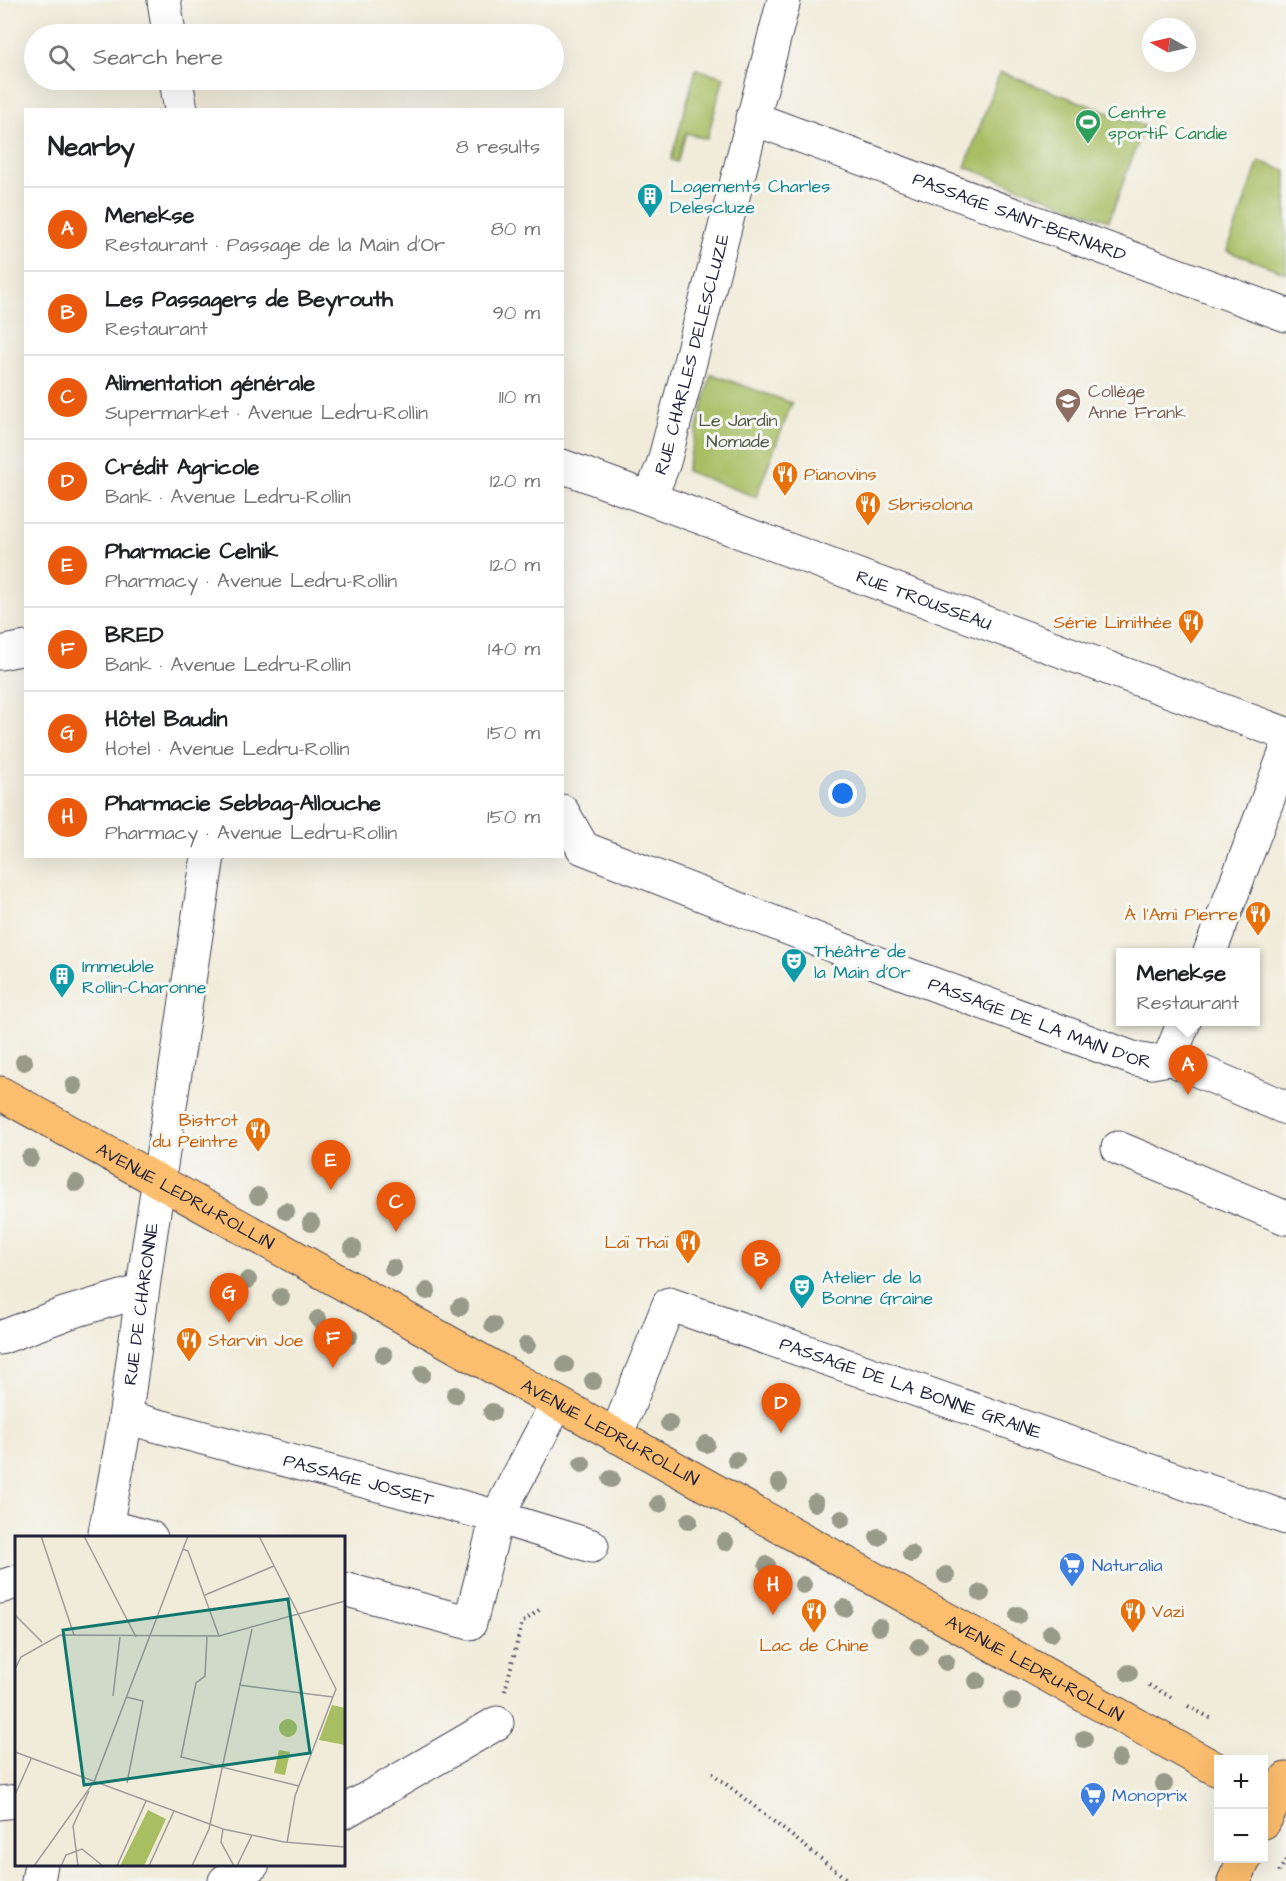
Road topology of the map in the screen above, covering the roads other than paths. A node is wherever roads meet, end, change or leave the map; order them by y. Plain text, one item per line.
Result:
1 (164, 0) edge
2 (784, 0) edge
3 (168, 24) edge
4 (178, 90) edge
5 (181, 108) edge
6 (752, 118) junction
7 (1286, 315) edge
8 (564, 467) edge
9 (650, 498) junction
10 (24, 648) edge
11 (0, 653) edge
12 (1286, 734) edge
13 (1286, 751) edge
14 (564, 815) edge
15 (208, 858) edge
16 (1212, 948) edge
17 (1183, 1026) edge
18 (1174, 1061) junction
19 (0, 1093) edge
20 (1286, 1108) edge
21 (1118, 1148) dead end
22 (158, 1182) junction
23 (1286, 1218) edge
24 (142, 1291) junction
25 (0, 1338) edge
26 (557, 1403) junction
27 (125, 1417) junction
28 (616, 1436) junction
29 (497, 1517) junction
30 (1286, 1518) edge
31 (106, 1532) edge
32 (136, 1536) edge
33 (592, 1546) dead end
34 (15, 1582) edge
35 (0, 1587) edge
36 (345, 1589) edge
37 (497, 1723) road end
38 (1214, 1768) edge
39 (15, 1801) edge
40 (0, 1803) edge
41 (345, 1811) edge
42 (1243, 1863) edge
43 (41, 1866) edge
44 (250, 1866) edge
45 (38, 1881) edge
46 (225, 1881) edge
47 (1234, 1881) edge

1 - 3 street
2 - 6 street, RUE CHARLES DELESCLUZE
4 - 5 street
6 - 7 street, PASSAGE SAINT-BERNARD
6 - 9 street, RUE CHARLES DELESCLUZE
8 - 9 street, RUE TROUSSEAU
9 - 12 street, RUE TROUSSEAU
10 - 11 street
13 - 16 street
14 - 18 street, PASSAGE DE LA MAIN D'OR
15 - 22 street, RUE DE CHARONNE
17 - 18 street
18 - 20 street, PASSAGE DE LA MAIN D'OR
19 - 22 main road, AVENUE LEDRU-ROLLIN
21 - 23 street
22 - 24 street, RUE DE CHARONNE
22 - 26 main road, AVENUE LEDRU-ROLLIN
24 - 25 street
24 - 27 street, RUE DE CHARONNE
26 - 28 main road, AVENUE LEDRU-ROLLIN
26 - 29 street
27 - 29 street, PASSAGE JOSSET
27 - 31 street, RUE DE CHARONNE
28 - 30 street, PASSAGE DE LA BONNE GRAINE
28 - 38 main road, AVENUE LEDRU-ROLLIN
29 - 33 street, PASSAGE JOSSET
29 - 36 street
31 - 32 street
34 - 35 street
37 - 41 street
39 - 40 street
42 - 47 main road
43 - 45 street
44 - 46 street

